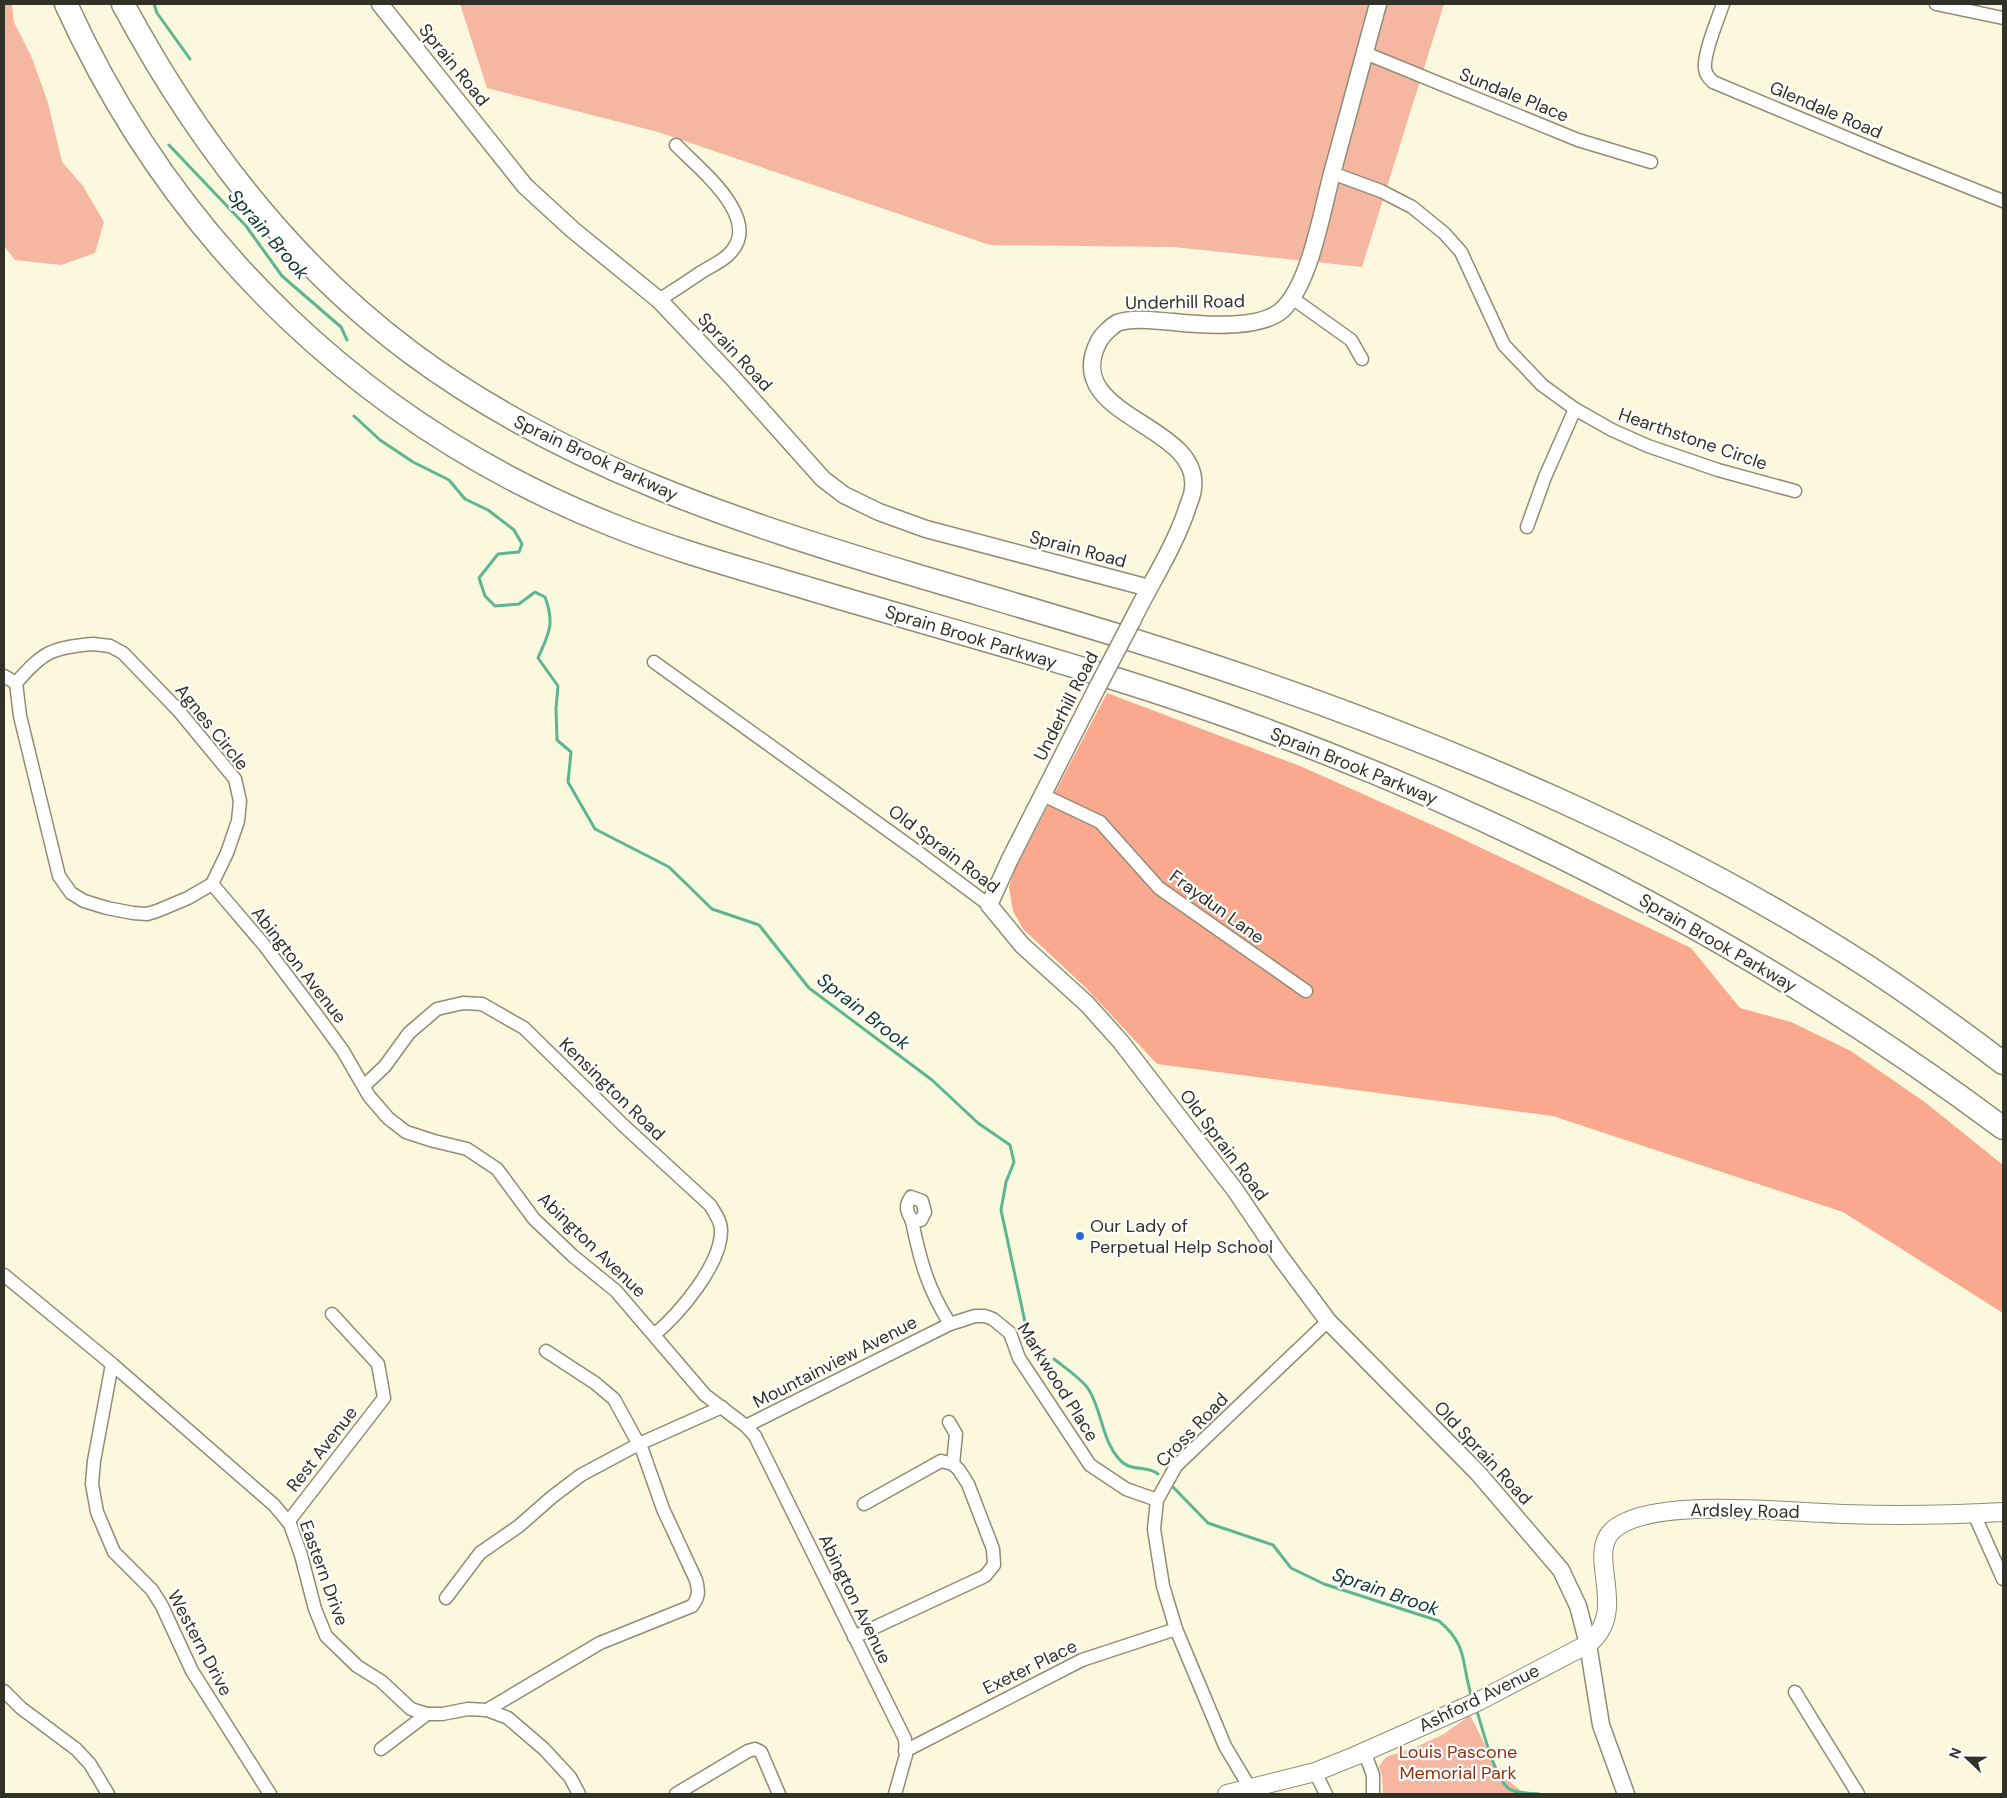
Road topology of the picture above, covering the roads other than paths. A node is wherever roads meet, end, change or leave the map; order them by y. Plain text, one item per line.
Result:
1 (66, 4) edge
2 (123, 4) edge
3 (380, 4) edge
4 (1378, 4) edge
5 (1723, 4) edge
6 (1936, 4) edge
7 (2003, 18) edge
8 (1365, 53) junction
9 (676, 145) dead end
10 (1651, 162) dead end
11 (1332, 174) junction
12 (2003, 201) edge
13 (1292, 298) junction
14 (659, 300) junction
15 (1362, 359) dead end
16 (1575, 409) junction
17 (1795, 491) dead end
18 (1527, 526) dead end
19 (1149, 588) junction
20 (654, 662) dead end
21 (4, 676) edge
22 (16, 682) junction
23 (1042, 794) junction
24 (212, 884) junction
25 (989, 905) junction
26 (1306, 991) dead end
27 (2003, 1062) edge
28 (364, 1086) junction
29 (2003, 1128) edge
30 (912, 1221) dead end
31 (4, 1275) edge
32 (332, 1314) dead end
33 (1328, 1321) junction
34 (950, 1324) junction
35 (654, 1335) junction
36 (546, 1351) dead end
37 (112, 1364) junction
38 (722, 1407) junction
39 (949, 1422) dead end
40 (746, 1426) junction
41 (639, 1444) junction
42 (953, 1464) junction
43 (1157, 1500) junction
44 (864, 1504) dead end
45 (2003, 1512) edge
46 (1974, 1514) junction
47 (288, 1522) junction
48 (2003, 1579) edge
49 (446, 1598) dead end
50 (1176, 1629) junction
51 (854, 1637) junction
52 (1588, 1644) junction
53 (4, 1691) edge
54 (1794, 1692) dead end
55 (487, 1710) junction
56 (427, 1714) junction
57 (381, 1749) dead end
58 (905, 1751) junction
59 (1364, 1751) junction
60 (1315, 1772) junction
61 (1250, 1788) junction
62 (108, 1794) edge
63 (270, 1794) edge
64 (579, 1794) edge
65 (676, 1794) edge
66 (779, 1794) edge
67 (896, 1794) edge
68 (1227, 1794) edge
69 (1326, 1794) edge
70 (1374, 1794) edge
71 (1626, 1794) edge
72 (1858, 1794) edge

1 - 29 highway, Sprain Brook Parkway
2 - 27 highway, Sprain Brook Parkway
3 - 14 street, Sprain Road
4 - 8 street, Underhill Road
5 - 12 street, Glendale Road
6 - 7 street
8 - 10 street, Sundale Place
8 - 11 street, Underhill Road
9 - 14 street
11 - 13 street, Underhill Road
11 - 16 street, Hearthstone Circle
13 - 15 street
13 - 19 street, Underhill Road
14 - 19 street, Sprain Road
16 - 17 street, Hearthstone Circle
16 - 18 street
19 - 23 street, Underhill Road, bridge
20 - 25 street, Old Sprain Road
21 - 22 street
22 - 24 street
22 - 24 street, Agnes Circle
23 - 25 street, Underhill Road
23 - 26 street, Fraydun Lane
24 - 28 street, Abington Avenue
25 - 33 street, Old Sprain Road
28 - 35 street, Abington Avenue
28 - 35 street, Kensington Road
30 - 34 street
31 - 37 street, Eastern Drive
32 - 47 street, Rest Avenue
33 - 43 street, Cross Road
33 - 52 street, Old Sprain Road
34 - 40 street, Mountainview Avenue
34 - 43 street, Markwood Place
35 - 38 street, Abington Avenue
36 - 41 street
37 - 47 street, Eastern Drive
37 - 63 street, Western Drive
38 - 40 street, Mountainview Avenue
38 - 41 street
39 - 42 street
40 - 51 street, Abington Avenue
41 - 49 street
41 - 55 street
42 - 44 street
42 - 51 street
43 - 50 street, Cross Road
45 - 46 main road, Ardsley Road
46 - 48 street
46 - 52 main road, Ardsley Road
47 - 56 street, Eastern Drive
50 - 58 street, Exeter Place
50 - 61 street, Cross Road
51 - 58 street, Abington Avenue
52 - 59 main road, Ashford Avenue
52 - 71 street, Old Sprain Road
53 - 62 street
54 - 72 street
55 - 56 street
55 - 64 street
56 - 57 street
58 - 67 street, Abington Avenue
59 - 60 main road, Ashford Avenue
59 - 70 street
60 - 61 main road, Ashford Avenue
60 - 69 street
61 - 68 main road, Ashford Avenue
65 - 66 street

